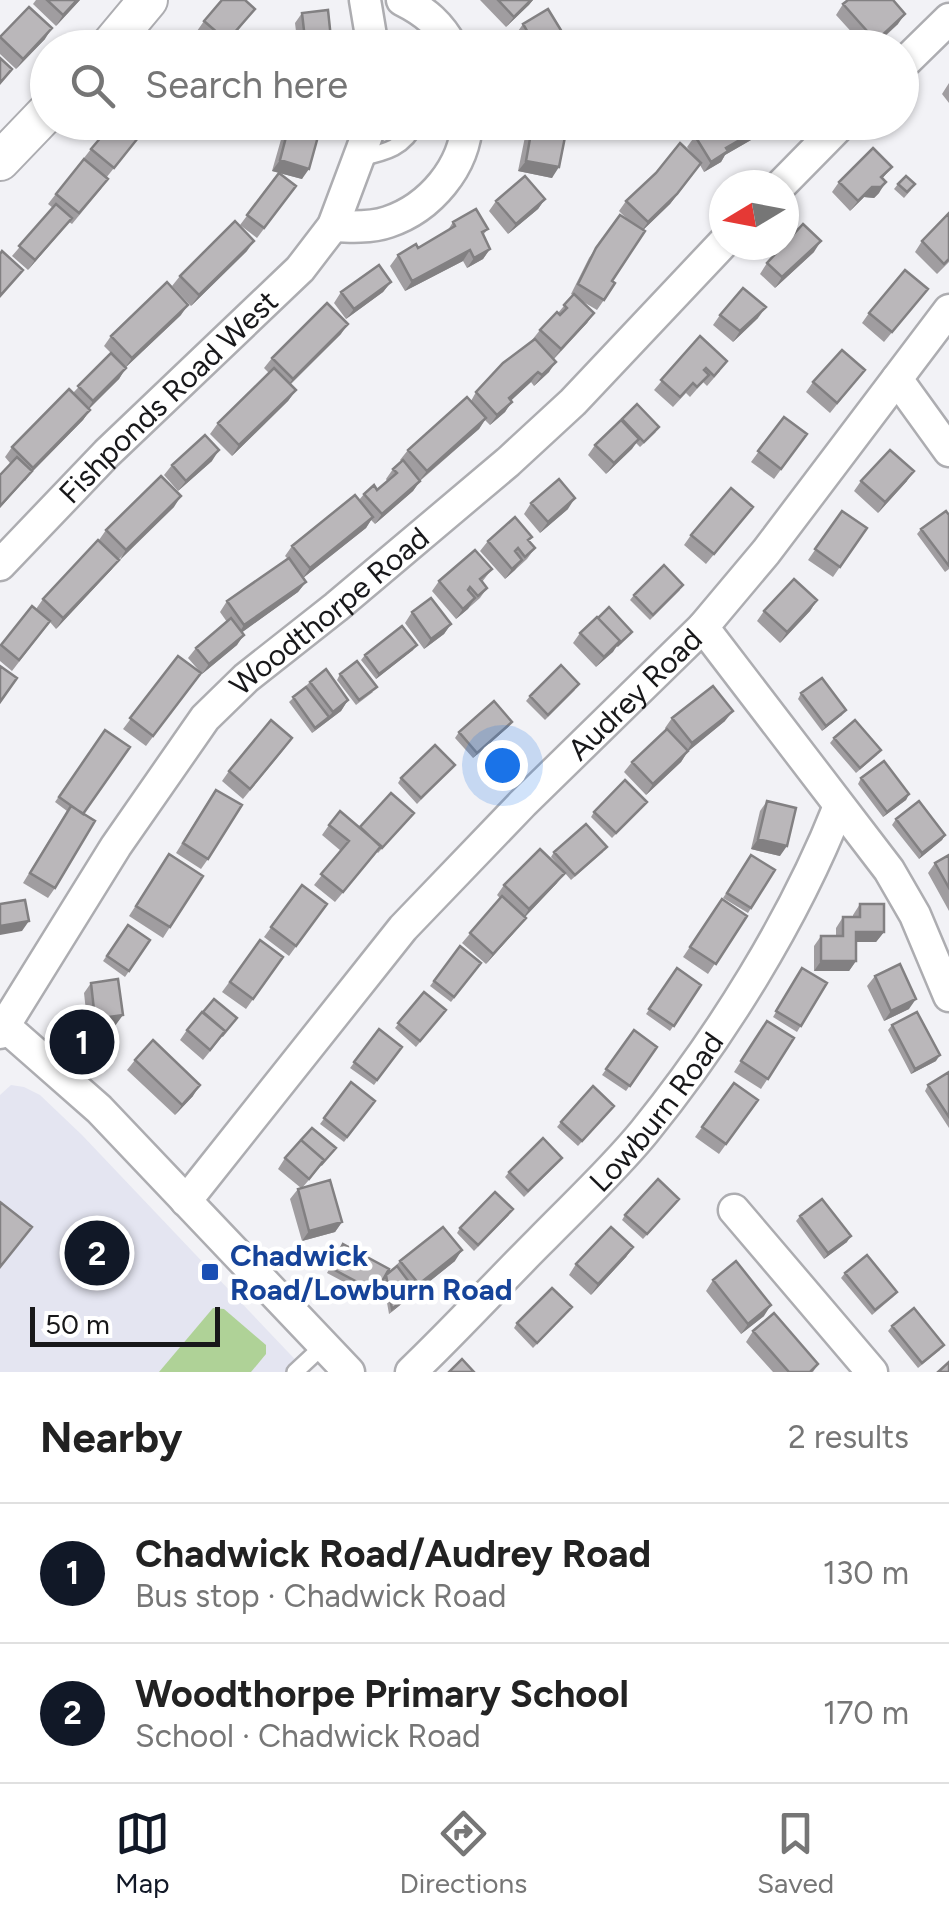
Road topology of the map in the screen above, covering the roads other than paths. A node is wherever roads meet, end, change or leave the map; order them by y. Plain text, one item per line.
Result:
1 (148, 0) edge
2 (365, 0) edge
3 (402, 0) edge
4 (949, 19) edge
5 (123, 30) edge
6 (370, 30) edge
7 (443, 30) edge
8 (919, 48) edge
9 (30, 130) edge
10 (366, 140) edge
11 (405, 140) edge
12 (463, 140) edge
13 (825, 140) edge
14 (360, 158) junction
15 (0, 161) edge
16 (795, 170) edge
17 (332, 226) junction
18 (709, 258) edge
19 (949, 310) edge
20 (897, 379) junction
21 (949, 451) edge
22 (0, 566) edge
23 (703, 627) junction
24 (839, 806) junction
25 (949, 996) edge
26 (2, 1026) edge
27 (186, 1201) junction
28 (744, 1220) dead end
29 (324, 1345) junction
30 (295, 1372) edge
31 (349, 1372) edge
32 (411, 1372) edge
33 (872, 1372) edge

1 - 5 street
2 - 6 street
3 - 7 street
4 - 8 street
9 - 15 street
10 - 14 street, Fishponds Road West
11 - 14 lane
12 - 17 street
13 - 16 street
14 - 17 street, Fishponds Road West
17 - 22 street, Fishponds Road West
18 - 26 street, Woodthorpe Road
19 - 20 street, Audrey Road
20 - 21 street
20 - 23 street, Audrey Road
23 - 24 street
23 - 27 street, Audrey Road
24 - 25 street
24 - 32 street, Lowburn Road
26 - 27 street
27 - 29 street
28 - 33 street
29 - 30 lane
29 - 31 street

